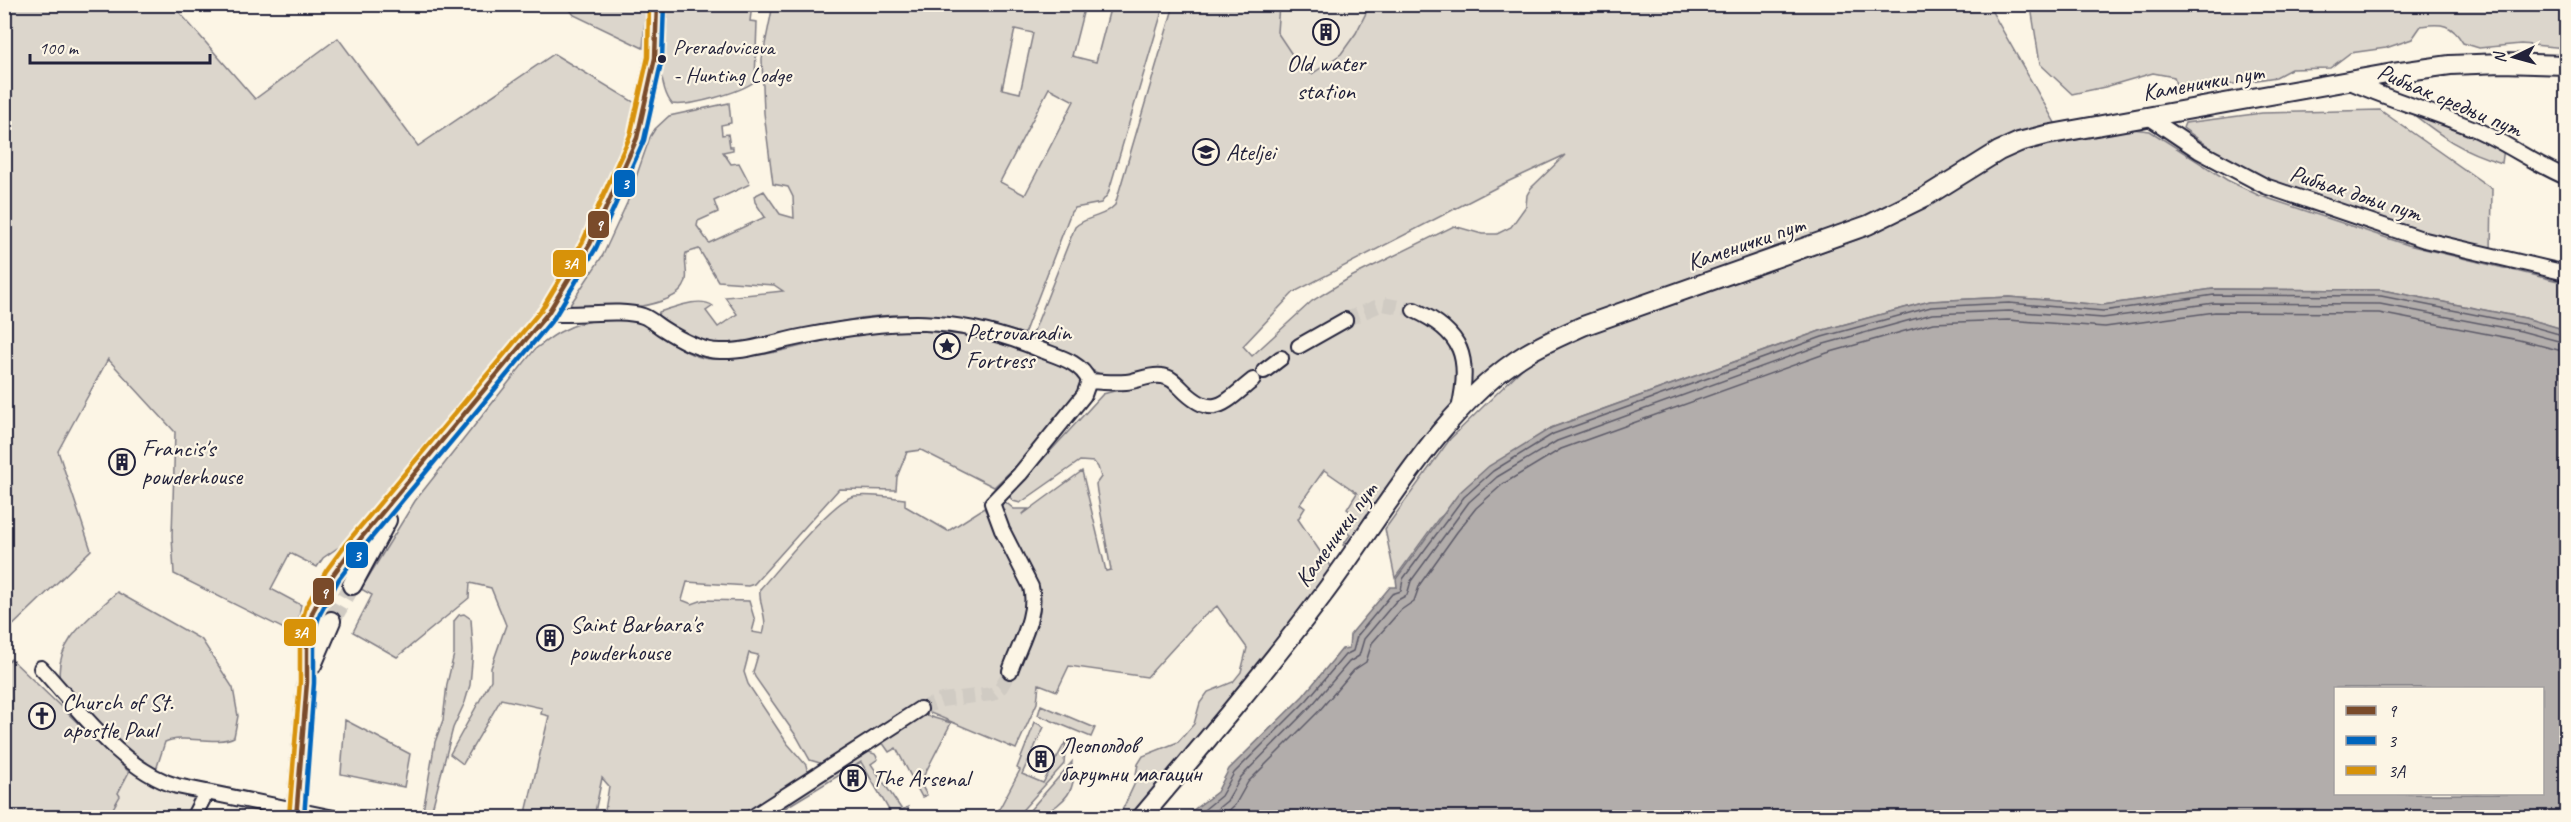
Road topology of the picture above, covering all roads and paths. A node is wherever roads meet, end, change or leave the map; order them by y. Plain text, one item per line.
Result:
1 (657, 4) edge
2 (2566, 65) edge
3 (2348, 81) junction
4 (2147, 116) junction
5 (2566, 177) edge
6 (2566, 273) edge
7 (1414, 310) tunnel mouth
8 (548, 313) junction
9 (1345, 320) tunnel mouth
10 (1299, 346) dead end
11 (1281, 358) dead end
12 (1089, 381) junction
13 (1458, 413) junction
14 (403, 489) junction
15 (333, 575) tunnel mouth
16 (352, 585) tunnel mouth
17 (313, 611) tunnel mouth
18 (332, 621) tunnel mouth
19 (41, 668) dead end
20 (1010, 670) tunnel mouth
21 (307, 682) junction
22 (920, 709) tunnel mouth
23 (206, 793) junction
24 (297, 814) edge
25 (193, 818) edge
26 (334, 818) edge
27 (751, 818) edge
28 (1141, 818) edge

1 - 8 main road
2 - 3 main road, Каменички пут
3 - 4 main road, Каменички пут
3 - 5 street, Рибњак средњи пут
4 - 6 street, Рибњак доњи пут
4 - 13 main road, Каменички пут
7 - 13 street
8 - 12 street
8 - 14 main road
9 - 10 street
11 - 12 street
12 - 20 street
13 - 28 main road, Каменички пут
14 - 15 main road
14 - 16 main road
17 - 21 main road
18 - 21 main road
19 - 23 street
21 - 24 main road
22 - 27 street
23 - 24 street
23 - 25 street
24 - 26 street

